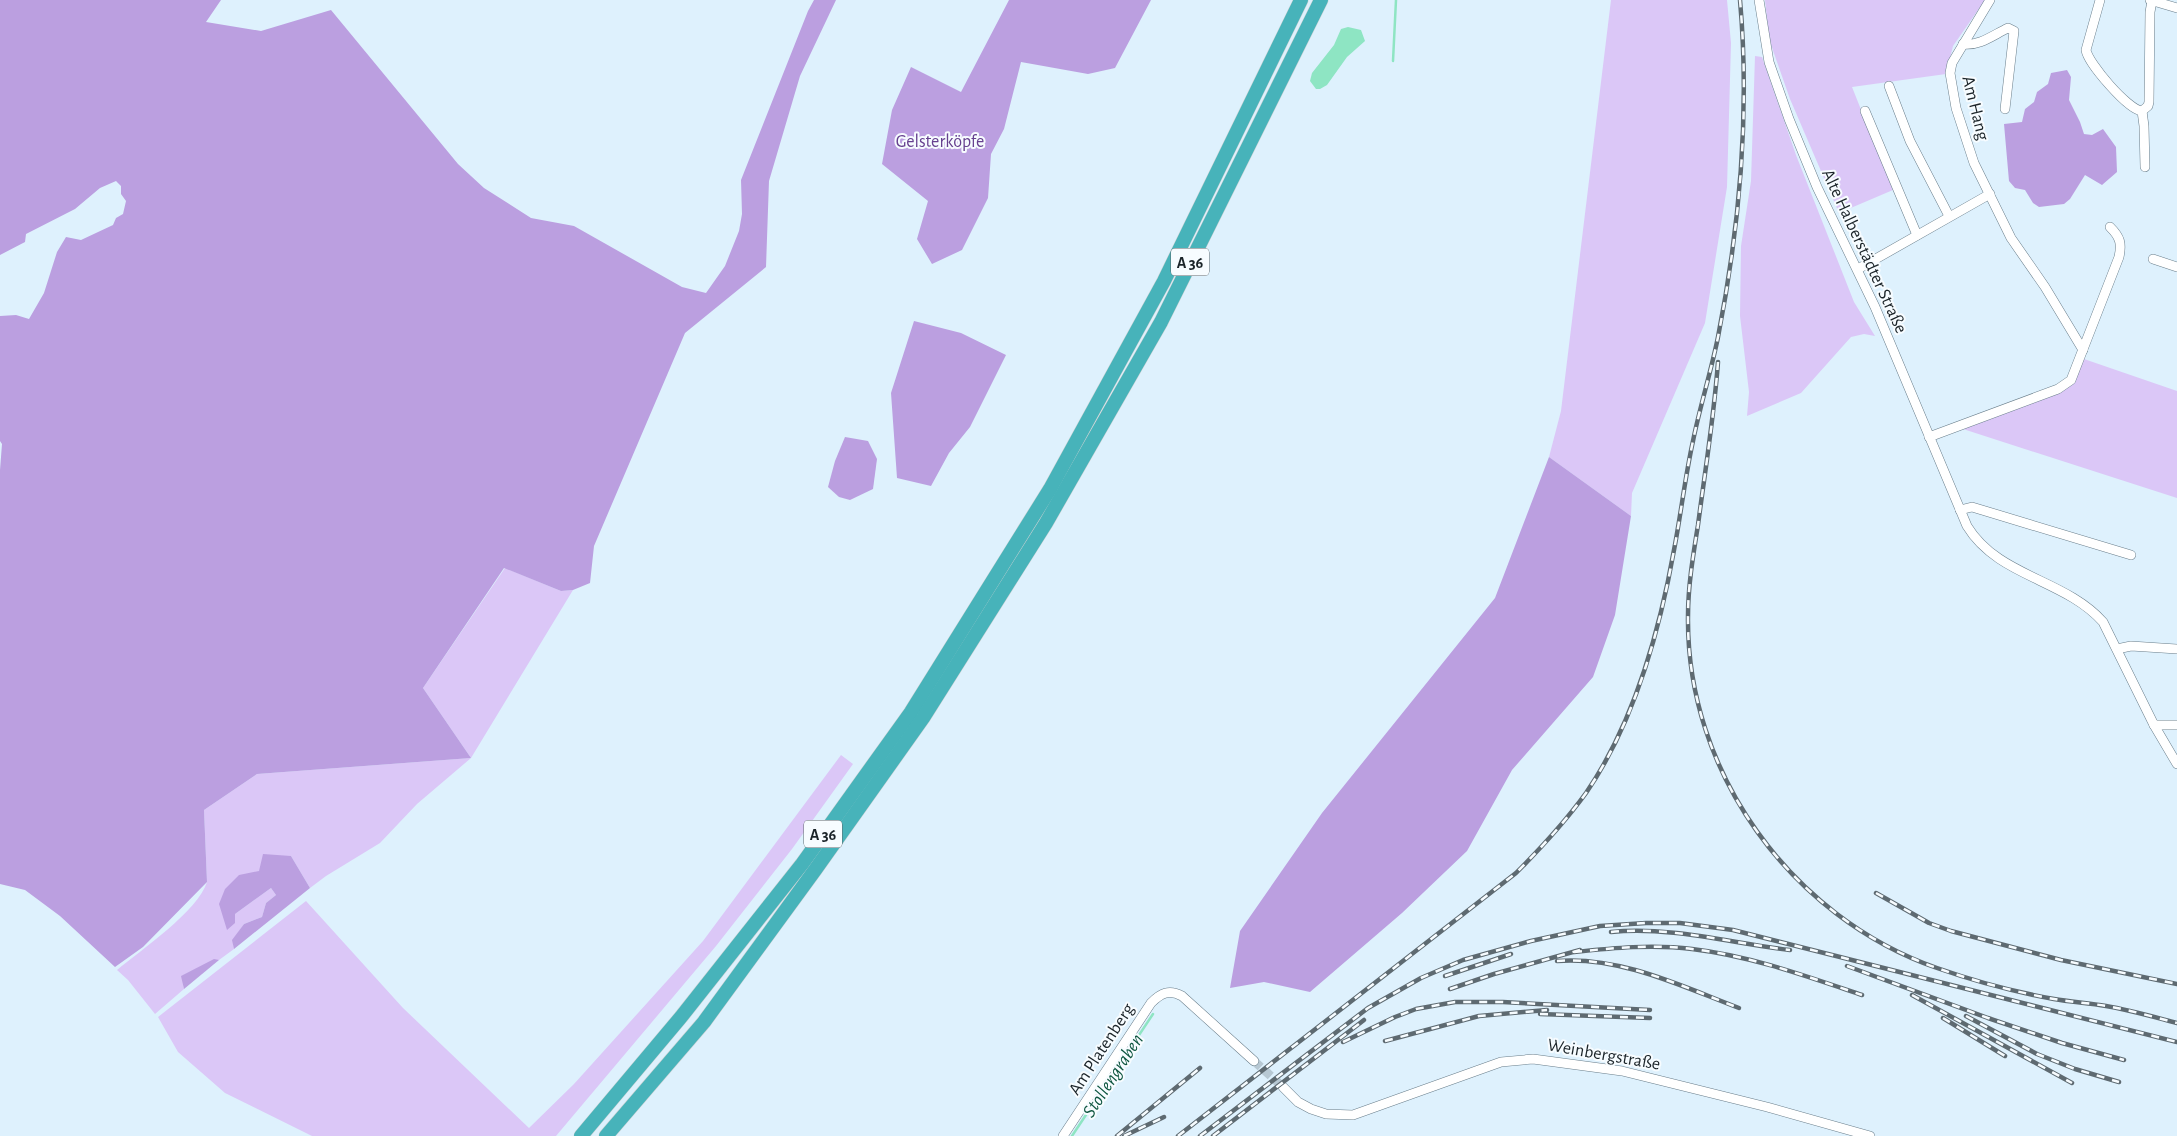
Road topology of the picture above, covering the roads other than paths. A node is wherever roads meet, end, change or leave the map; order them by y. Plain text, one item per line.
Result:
1 (1301, 0) edge
2 (1321, 0) edge
3 (1759, 0) edge
4 (1990, 0) edge
5 (2100, 0) edge
6 (2151, 0) edge
7 (2177, 8) edge
8 (1963, 44) junction
9 (1889, 86) dead end
10 (2005, 109) dead end
11 (1865, 111) dead end
12 (2142, 111) junction
13 (2144, 167) dead end
14 (1990, 194) junction
15 (1949, 216) junction
16 (2110, 227) dead end
17 (1917, 236) junction
18 (2153, 259) dead end
19 (2177, 267) edge
20 (1858, 269) junction
21 (2083, 350) junction
22 (1929, 436) junction
23 (1960, 510) junction
24 (2131, 556) dead end
25 (2117, 649) junction
26 (2177, 649) edge
27 (2154, 725) junction
28 (2177, 725) edge
29 (2177, 764) edge
30 (1254, 1061) tunnel mouth
31 (1283, 1088) tunnel mouth
32 (1850, 1133) edge
33 (581, 1136) edge
34 (606, 1136) edge
35 (1063, 1136) edge
36 (1870, 1136) edge

1 - 33 highway, A 36
2 - 34 highway, A 36
3 - 20 street, Alte Halberstädter Straße
4 - 8 street
5 - 12 street
6 - 7 street
6 - 12 street
8 - 10 street, Am Hang
8 - 14 street, Am Hang
9 - 15 street
11 - 17 street
12 - 13 street
14 - 15 street
14 - 21 street, Am Hang
15 - 17 street
16 - 21 street
17 - 20 street
18 - 19 street
20 - 22 street, Alte Halberstädter Straße
21 - 22 street
22 - 23 street, Alte Halberstädter Straße
23 - 24 street
23 - 25 street, Alte Halberstädter Straße
25 - 26 street
25 - 27 street, Alte Halberstädter Straße
27 - 28 street
27 - 29 street, Alte Halberstädter Straße
30 - 35 street, Am Platenberg
31 - 32 street, Weinbergstraße
32 - 36 street, Weinbergstraße

